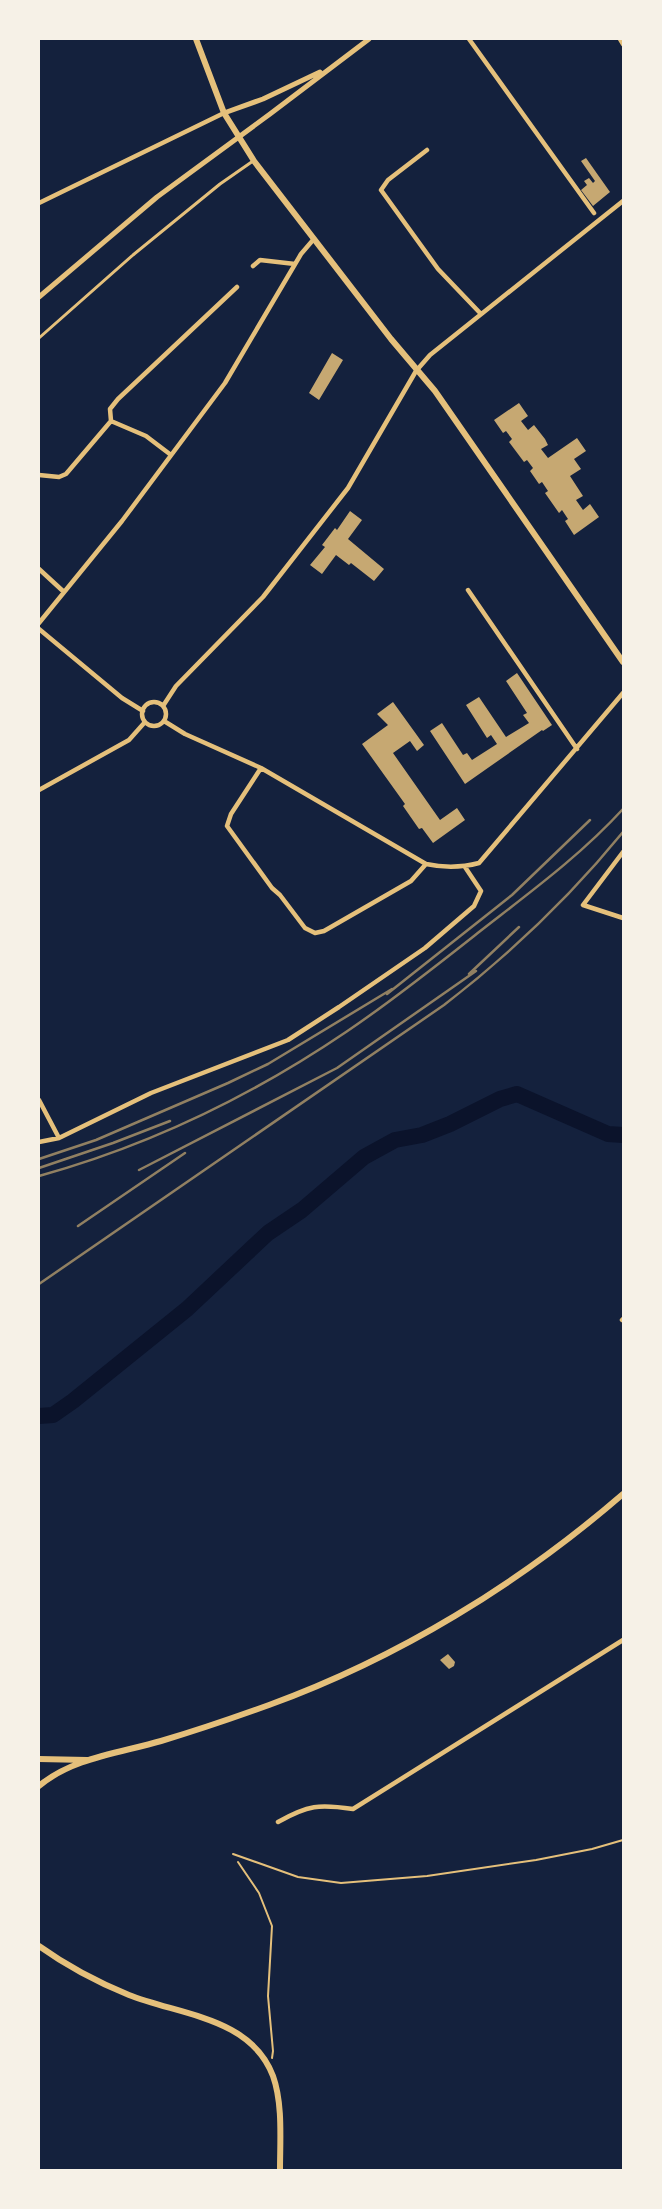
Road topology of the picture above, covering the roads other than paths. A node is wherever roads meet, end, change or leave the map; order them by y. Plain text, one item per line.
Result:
1 (196, 39) edge
2 (369, 39) edge
3 (469, 39) edge
4 (620, 39) edge
5 (623, 44) edge
6 (329, 68) junction
7 (224, 113) junction
8 (239, 137) junction
9 (427, 150) dead end
10 (254, 161) junction
11 (623, 202) edge
12 (39, 203) edge
13 (594, 213) dead end
14 (313, 240) junction
15 (295, 264) junction
16 (253, 266) dead end
17 (237, 287) dead end
18 (39, 297) edge
19 (481, 314) junction
20 (39, 338) edge
21 (416, 371) junction
22 (111, 421) junction
23 (171, 455) junction
24 (39, 475) edge
25 (39, 569) edge
26 (468, 590) dead end
27 (64, 592) junction
28 (39, 623) edge
29 (39, 629) edge
30 (623, 662) edge
31 (623, 693) edge
32 (163, 706) junction
33 (143, 710) junction
34 (164, 721) junction
35 (145, 722) junction
36 (576, 750) junction
37 (261, 768) junction
38 (39, 790) edge
39 (623, 852) edge
40 (426, 864) junction
41 (465, 867) junction
42 (623, 918) edge
43 (39, 1100) edge
44 (59, 1138) junction
45 (39, 1142) edge
46 (623, 1494) edge
47 (623, 1640) edge
48 (39, 1759) edge
49 (90, 1760) junction
50 (39, 1786) edge
51 (278, 1822) dead end
52 (623, 1840) edge
53 (233, 1854) road end
54 (39, 1946) edge
55 (280, 2170) edge

1 - 7 main road
2 - 6 street
3 - 13 street
4 - 5 street
6 - 7 street
6 - 8 street
7 - 8 main road
7 - 12 street
8 - 10 main road
8 - 18 street
9 - 19 street
10 - 14 main road
10 - 20 street
11 - 19 street
14 - 15 street
14 - 21 main road
15 - 16 street
15 - 23 street
17 - 22 street
19 - 21 street
21 - 30 main road
21 - 32 street
22 - 23 street
22 - 24 street
23 - 27 street
25 - 27 street
26 - 36 street
27 - 28 street
29 - 33 street
31 - 36 street
32 - 33 street
32 - 34 street
33 - 35 street
34 - 35 street
34 - 37 street
35 - 38 street
36 - 41 street
37 - 40 street
37 - 40 street
39 - 42 street
40 - 41 street
41 - 44 street
43 - 44 street
44 - 45 street
46 - 49 main road
47 - 51 street
48 - 49 main road
49 - 50 main road
52 - 53 lane
54 - 55 main road

